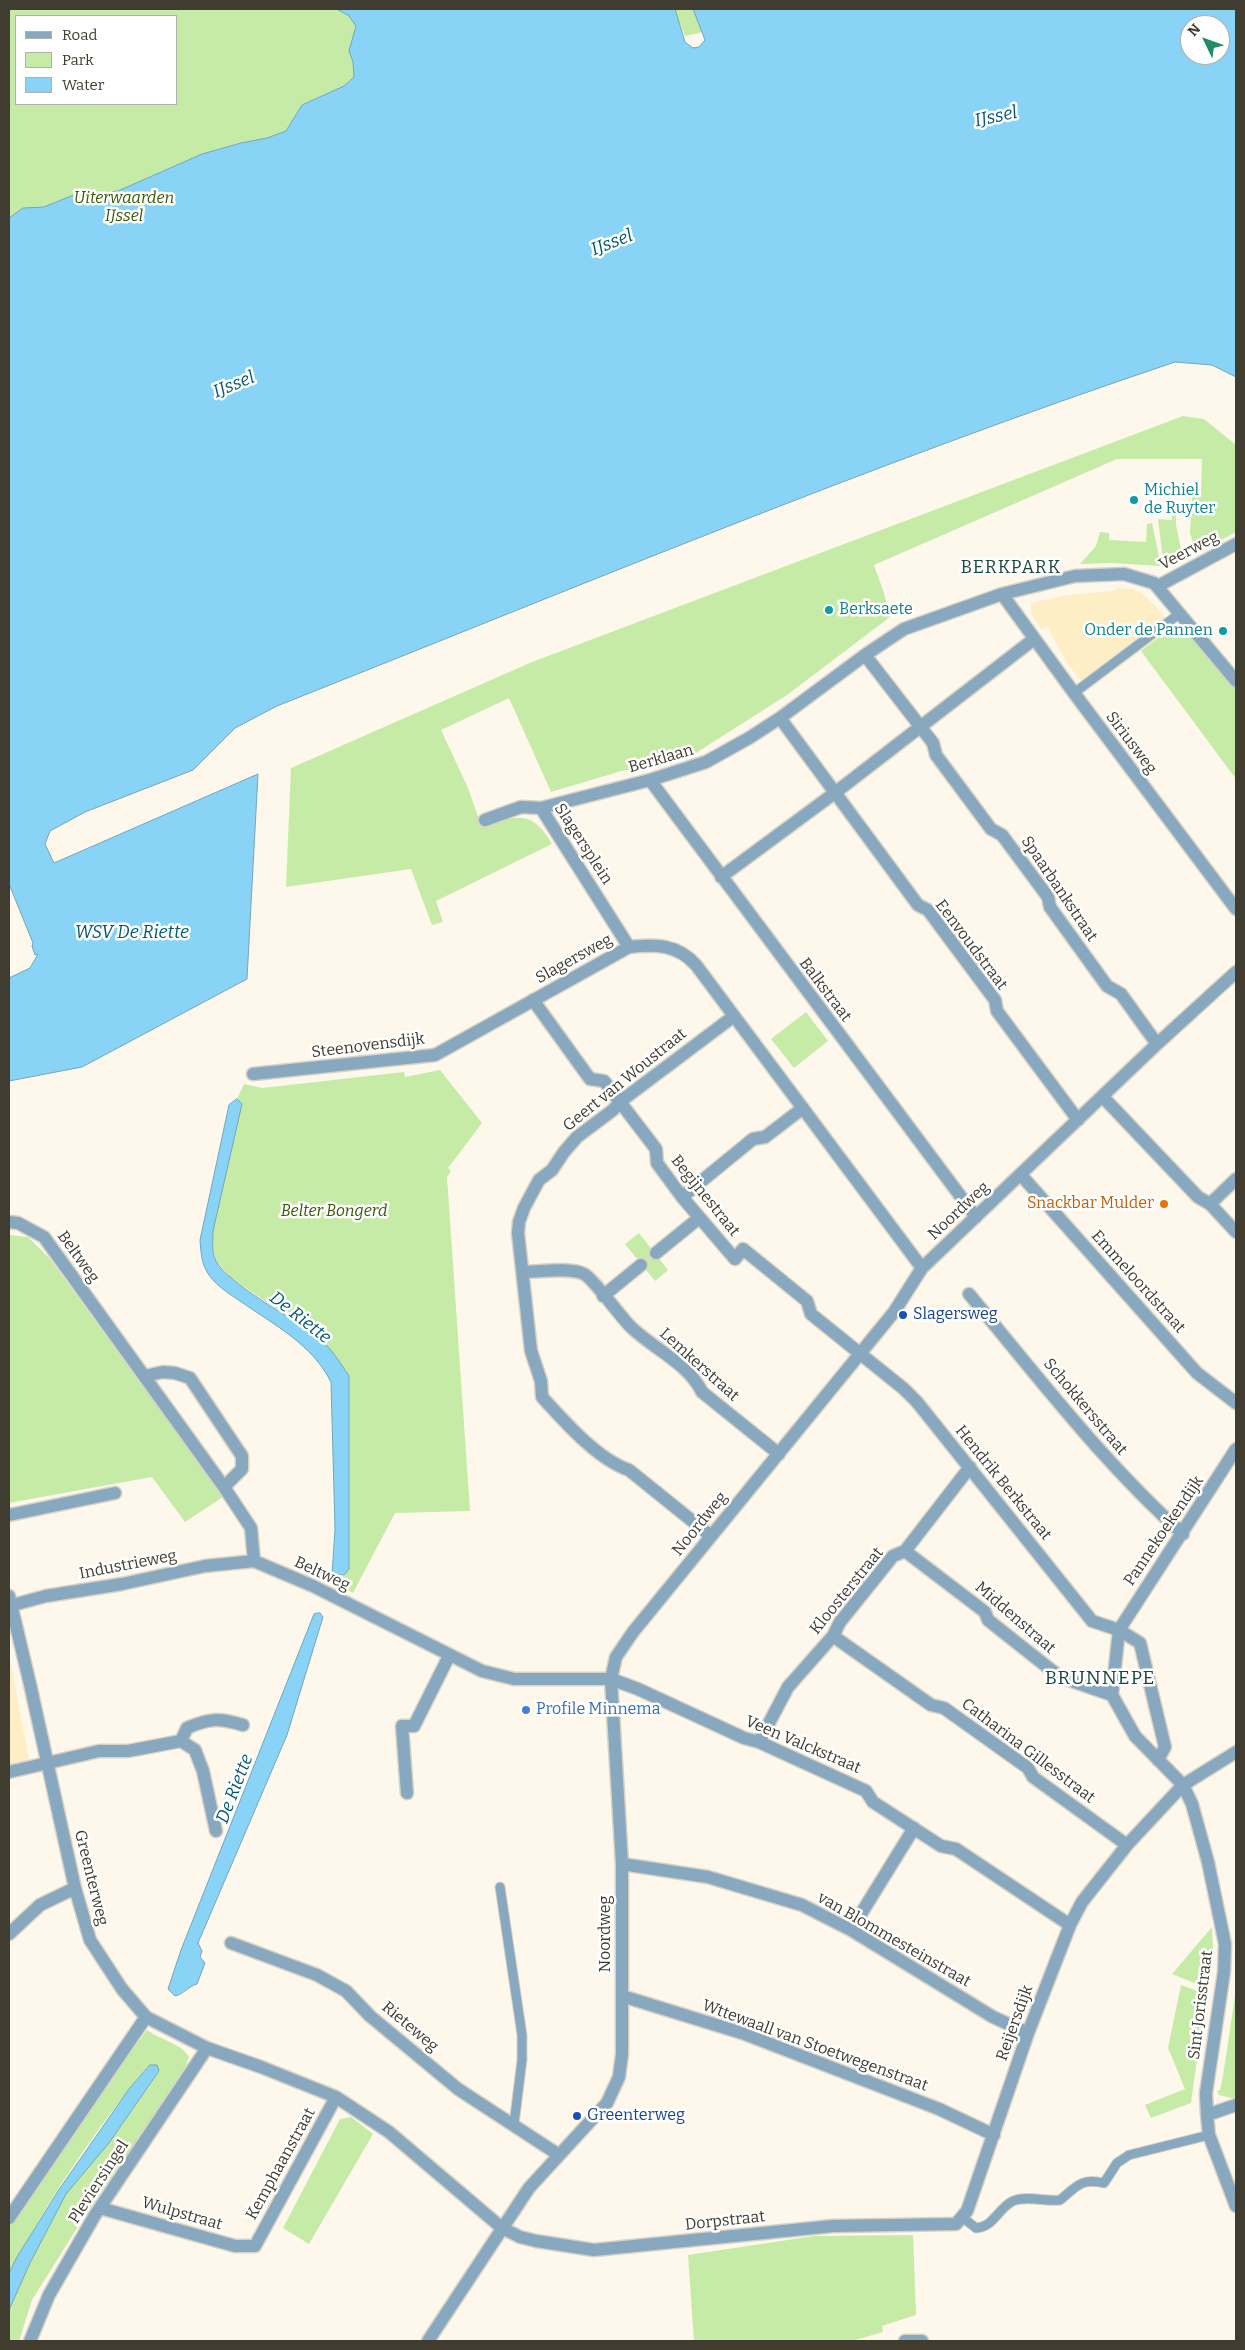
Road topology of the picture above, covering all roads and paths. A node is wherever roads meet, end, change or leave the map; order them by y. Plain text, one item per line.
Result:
1 (1236, 544) edge
2 (1158, 586) junction
3 (1002, 594) junction
4 (1180, 614) junction
5 (1034, 639) junction
6 (865, 655) junction
7 (1236, 681) edge
8 (1074, 694) junction
9 (780, 718) junction
10 (920, 726) junction
11 (650, 780) junction
12 (836, 792) junction
13 (541, 808) junction
14 (485, 820) dead end
15 (721, 877) junction
16 (1236, 909) edge
17 (629, 947) junction
18 (1236, 972) edge
19 (533, 1000) junction
20 (734, 1016) junction
21 (1157, 1044) junction
22 (253, 1074) dead end
23 (1103, 1097) junction
24 (621, 1101) junction
25 (803, 1108) junction
26 (1078, 1120) junction
27 (1021, 1176) junction
28 (1236, 1179) edge
29 (682, 1197) junction
30 (1210, 1204) junction
31 (976, 1217) junction
32 (699, 1218) junction
33 (9, 1222) edge
34 (1236, 1232) edge
35 (656, 1253) dead end
36 (641, 1265) dead end
37 (922, 1268) junction
38 (523, 1272) junction
39 (969, 1294) dead end
40 (603, 1296) junction
41 (860, 1354) junction
42 (145, 1376) junction
43 (1236, 1403) edge
44 (1236, 1449) edge
45 (779, 1454) junction
46 (970, 1467) junction
47 (224, 1487) junction
48 (115, 1493) dead end
49 (9, 1515) edge
50 (1183, 1534) junction
51 (711, 1536) junction
52 (905, 1551) junction
53 (254, 1560) junction
54 (9, 1603) edge
55 (1119, 1630) junction
56 (833, 1636) junction
57 (449, 1656) junction
58 (611, 1679) junction
59 (1112, 1695) junction
60 (243, 1725) dead end
61 (181, 1741) junction
62 (759, 1742) junction
63 (1236, 1752) edge
64 (1158, 1760) junction
65 (48, 1762) junction
66 (9, 1772) edge
67 (1183, 1785) junction
68 (407, 1793) dead end
69 (914, 1828) junction
70 (216, 1831) dead end
71 (1128, 1845) junction
72 (622, 1864) junction
73 (500, 1887) dead end
74 (75, 1888) junction
75 (1070, 1925) junction
76 (851, 1930) junction
77 (9, 1934) edge
78 (231, 1943) dead end
79 (1230, 1970) edge
80 (622, 1996) junction
81 (146, 2017) junction
82 (1028, 2033) junction
83 (207, 2048) junction
84 (336, 2097) junction
85 (1236, 2105) edge
86 (1207, 2115) junction
87 (514, 2124) junction
88 (994, 2135) junction
89 (1209, 2135) junction
90 (559, 2155) junction
91 (1236, 2206) edge
92 (100, 2208) junction
93 (9, 2218) edge
94 (959, 2221) junction
95 (502, 2228) junction
96 (255, 2246) joint
97 (30, 2341) edge
98 (428, 2341) edge
99 (905, 2341) edge
100 (922, 2341) edge

1 - 2 street, Veerweg
2 - 3 street, Berklaan
2 - 4 street, Berklaan
3 - 5 street, Siriusweg
3 - 6 street, Berklaan
4 - 7 street, Berklaan
4 - 8 lane
5 - 8 street, Siriusweg
5 - 10 street
6 - 9 street, Berklaan
6 - 10 street
8 - 16 street, Siriusweg
9 - 11 street, Berklaan
9 - 12 street
10 - 12 street
10 - 21 street, Spaarbankstraat
11 - 13 street, Berklaan
11 - 15 street, Balkstraat
12 - 15 street
12 - 26 street, Eenvoudstraat
13 - 14 street, Slagersplein
13 - 17 street, Slagersplein
15 - 31 street, Balkstraat
17 - 19 street, Slagersweg
17 - 20 street, Slagersweg
18 - 21 street, Noordweg
19 - 22 street, Steenovensdijk
19 - 24 street, Begijnestraat
20 - 24 street, Geert van Woustraat
20 - 25 street, Slagersweg
21 - 23 street, Noordweg
23 - 26 street, Noordweg
23 - 30 street
24 - 29 street, Begijnestraat
24 - 38 street, Geert van Woustraat
25 - 29 street
25 - 37 street, Slagersweg
26 - 27 street, Noordweg
27 - 31 street, Noordweg
27 - 43 street, Emmeloordstraat
28 - 30 street
29 - 32 street, Begijnestraat
30 - 34 street
31 - 37 street, Noordweg
32 - 35 street
32 - 41 street, Begijnestraat
33 - 42 street, Beltweg
36 - 40 street
37 - 41 street, Noordweg
38 - 40 street, Lemkerstraat
38 - 51 street, Geert van Woustraat
39 - 50 street, Schokkersstraat
40 - 45 street, Lemkerstraat
41 - 45 street, Noordweg
41 - 46 street, Hendrik Berkstraat
42 - 47 street, Beltweg
42 - 47 street
44 - 50 street, Pannekoekendijk
45 - 51 street, Noordweg
46 - 52 street, Kloosterstraat
46 - 55 street, Hendrik Berkstraat
47 - 53 street, Beltweg
48 - 49 street
50 - 55 street, Pannekoekendijk
51 - 58 street, Noordweg
52 - 56 street, Kloosterstraat
52 - 59 street, Middenstraat
53 - 54 street, Industrieweg
53 - 57 street, Beltweg
54 - 65 street, Greenterweg
55 - 59 street
55 - 64 street, Hendrik Berkstraat
56 - 62 street, Kloosterstraat
56 - 71 street, Catharina Gillesstraat
57 - 58 street, Beltweg
57 - 68 street
58 - 62 street, Veen Valckstraat
58 - 72 street, Noordweg
59 - 64 street
60 - 61 street
61 - 65 street
61 - 70 street
62 - 69 street, Veen Valckstraat
63 - 67 street, Reijersdijk
64 - 67 street
65 - 66 street
65 - 74 street, Greenterweg
67 - 71 street, Reijersdijk
67 - 79 street, Sint Jorisstraat
69 - 75 street, Veen Valckstraat
69 - 76 street
71 - 75 street, Reijersdijk
72 - 76 street, van Blommesteinstraat
72 - 80 street, Noordweg
73 - 87 lane
74 - 77 street
74 - 81 street, Greenterweg
75 - 82 street, Reijersdijk
76 - 82 street, van Blommesteinstraat
78 - 87 street, Rieteweg
79 - 86 street, Sint Jorisstraat
80 - 88 street, Wttewaall van Stoetwegenstraat
80 - 90 street, Noordweg
81 - 83 street, Greenterweg
81 - 93 street
82 - 88 street, Reijersdijk
83 - 84 street, Greenterweg
83 - 92 street, Pleviersingel
84 - 95 street, Greenterweg
84 - 96 street, Kemphaanstraat
85 - 86 street
86 - 89 street, Sint Jorisstraat
87 - 90 street, Rieteweg
88 - 94 street, Reijersdijk
89 - 91 street, Sint Jorisstraat
89 - 94 lane
90 - 95 street, Noordweg
92 - 96 street, Wulpstraat
92 - 97 street, Pleviersingel
94 - 95 street, Dorpstraat
95 - 98 street, Noordweg
99 - 100 street

